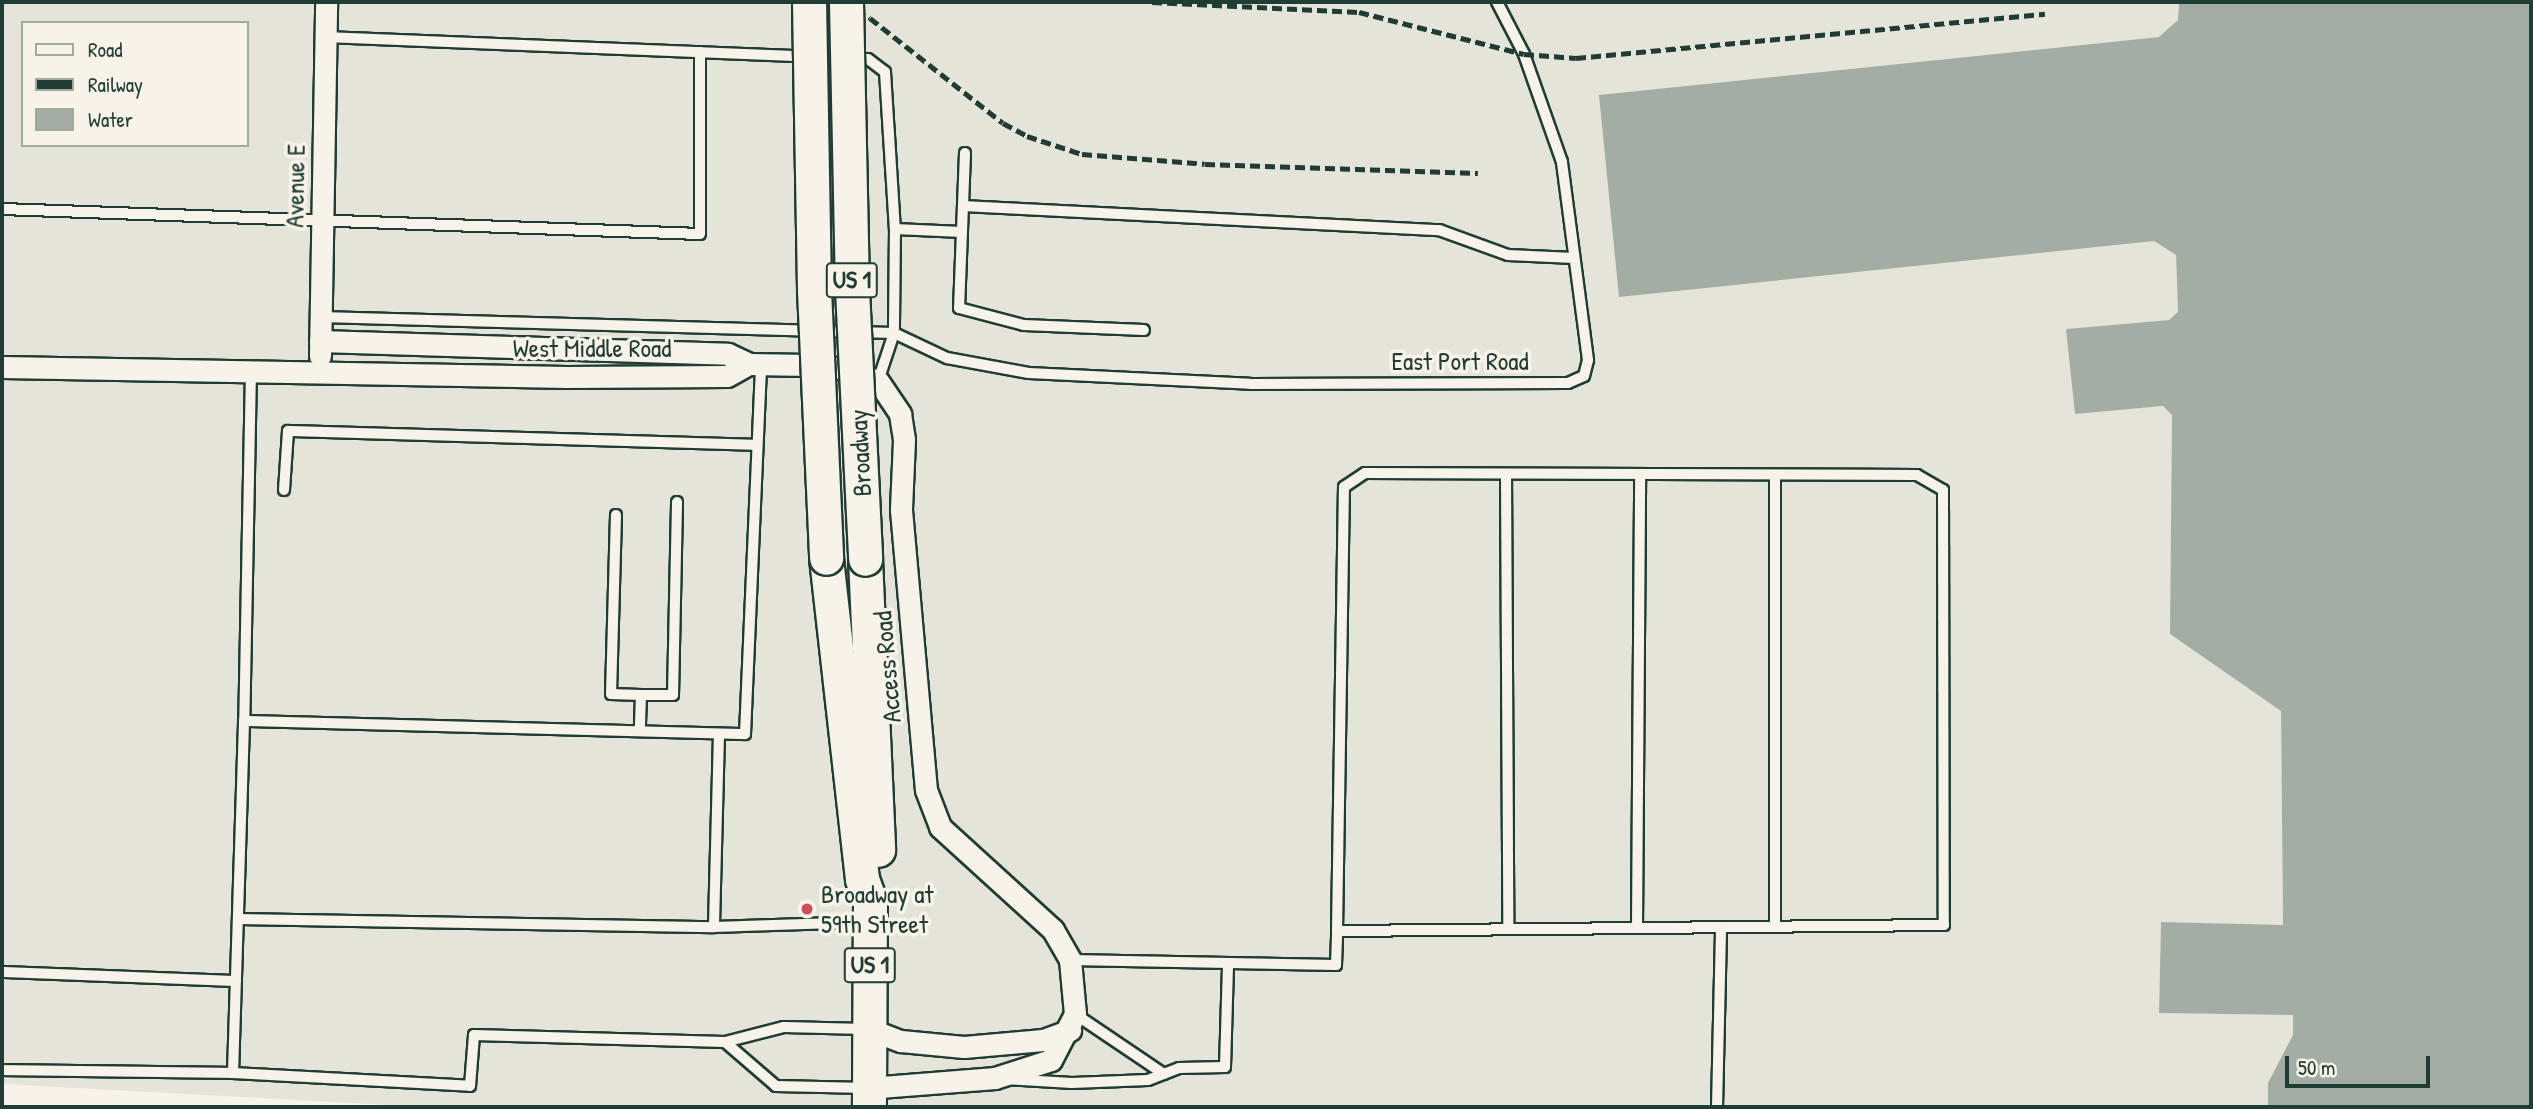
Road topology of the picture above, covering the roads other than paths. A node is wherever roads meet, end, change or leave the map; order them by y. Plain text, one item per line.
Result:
1 (326, 2) edge
2 (809, 2) edge
3 (846, 2) edge
4 (1497, 2) edge
5 (326, 37) junction
6 (700, 52) junction
7 (965, 153) dead end
8 (963, 206) junction
9 (2, 209) edge
10 (322, 217) junction
11 (895, 229) junction
12 (962, 232) junction
13 (1574, 258) junction
14 (321, 317) junction
15 (1144, 330) dead end
16 (894, 333) junction
17 (320, 341) junction
18 (755, 364) junction
19 (2, 367) edge
20 (251, 370) junction
21 (320, 372) junction
22 (878, 381) junction
23 (756, 445) junction
24 (1506, 474) junction
25 (1640, 474) junction
26 (1776, 475) junction
27 (284, 490) dead end
28 (677, 502) dead end
29 (616, 515) dead end
30 (641, 695) junction
31 (244, 722) junction
32 (640, 732) junction
33 (719, 734) junction
34 (870, 912) junction
35 (238, 919) junction
36 (714, 927) junction
37 (1721, 927) junction
38 (1775, 927) junction
39 (1637, 928) junction
40 (1508, 929) junction
41 (1336, 931) junction
42 (1070, 960) junction
43 (1228, 963) junction
44 (2, 972) edge
45 (236, 981) junction
46 (1072, 1022) junction
47 (869, 1029) junction
48 (725, 1042) junction
49 (2, 1070) edge
50 (233, 1073) junction
51 (1164, 1074) junction
52 (995, 1078) junction
53 (869, 1098) edge
54 (1717, 1107) edge

1 - 5 street, Avenue E
2 - 34 main road, Broadway / US 1, bridge
3 - 34 main road, Broadway / US 1, bridge
4 - 13 lane, East Port Road
5 - 6 lane
5 - 10 street, Avenue E
6 - 10 lane
6 - 11 lane
7 - 8 lane
8 - 12 lane
8 - 13 lane
9 - 10 lane
10 - 14 street, Avenue E
11 - 12 lane
11 - 16 lane
12 - 15 lane
13 - 16 lane, East Port Road
14 - 16 lane
14 - 17 street, Avenue E
16 - 22 lane
17 - 18 street, West Middle Road
17 - 21 street, Avenue E
18 - 21 street, West Middle Road
18 - 22 street
18 - 23 lane
19 - 20 street, West Middle Road
20 - 21 street, West Middle Road
20 - 31 lane
22 - 42 street, Access Road
23 - 27 lane
23 - 33 lane
24 - 25 lane
24 - 40 lane
24 - 41 lane
25 - 26 lane
25 - 39 lane
26 - 38 lane
26 - 38 lane
28 - 30 lane
29 - 30 lane
30 - 32 lane
31 - 32 lane
31 - 35 lane
32 - 33 lane
33 - 36 lane
34 - 36 lane
34 - 47 main road, Broadway / US 1
35 - 36 lane
35 - 45 lane
37 - 38 lane
37 - 39 lane
37 - 54 lane
39 - 40 lane
40 - 41 lane
41 - 43 lane
42 - 43 lane
42 - 46 street, Access Road
43 - 51 lane
44 - 45 lane
45 - 50 lane
46 - 47 street
46 - 51 lane
46 - 52 street
47 - 48 lane
47 - 53 main road, Broadway / US 1
48 - 50 lane
48 - 53 lane
49 - 50 lane
51 - 52 lane
52 - 53 street

